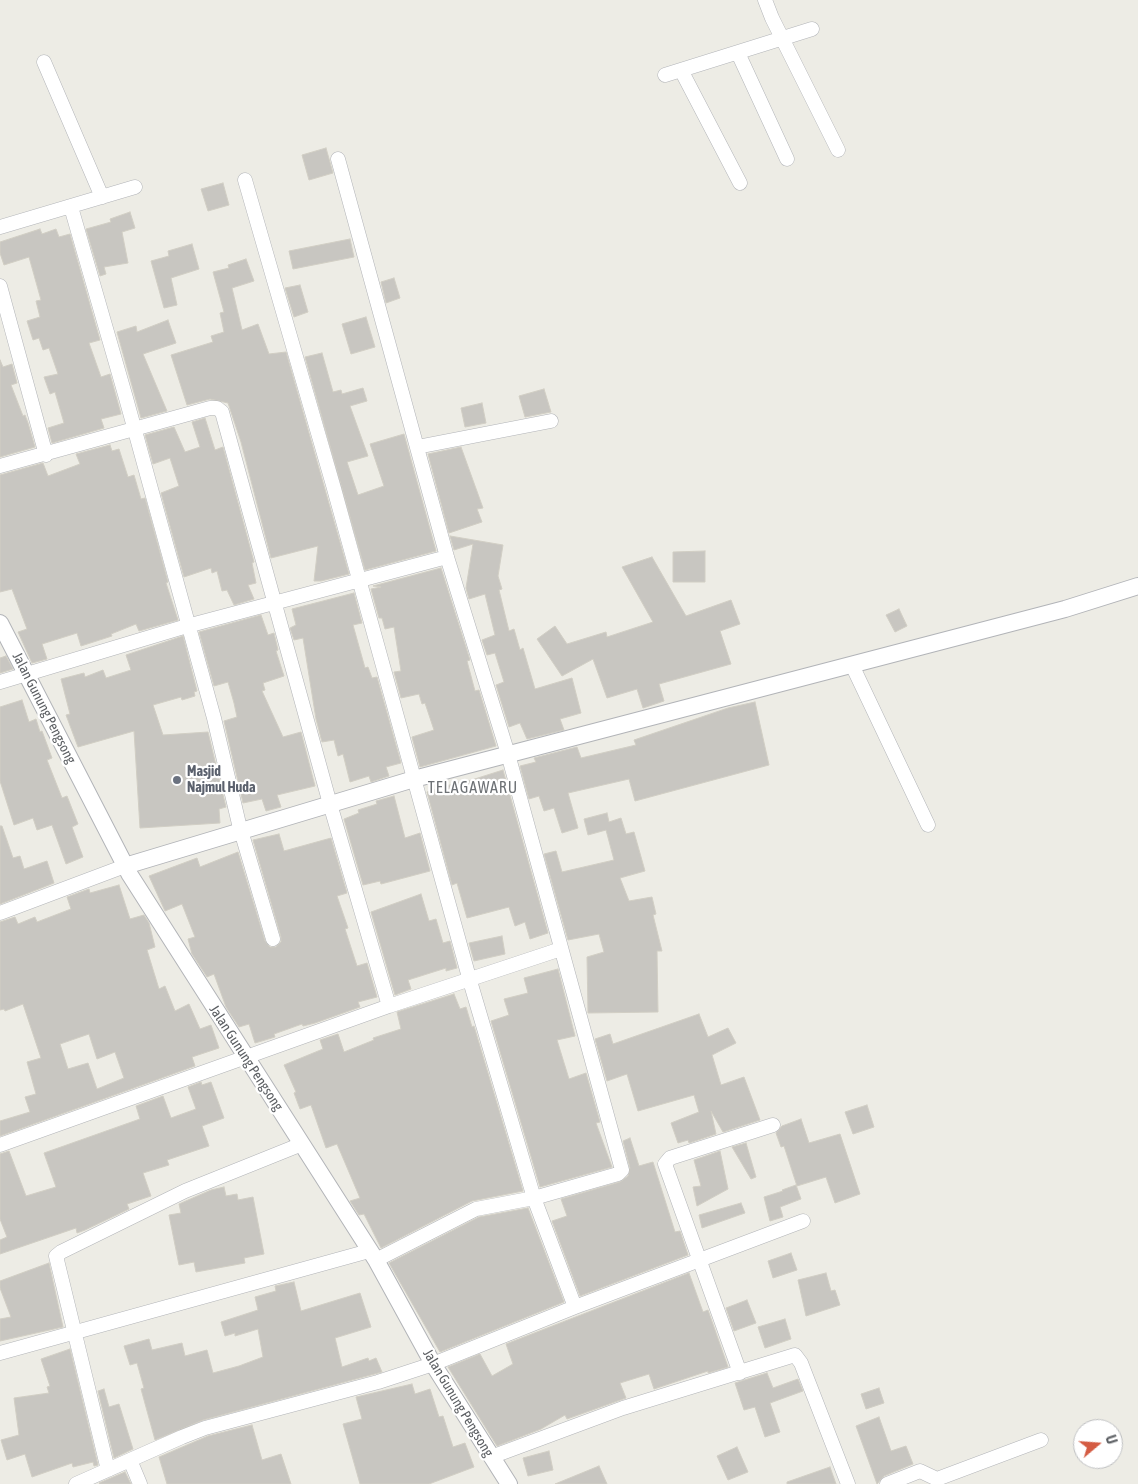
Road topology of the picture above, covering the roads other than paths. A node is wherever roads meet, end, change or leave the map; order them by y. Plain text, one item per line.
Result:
1 (765, 0) edge
2 (812, 29) dead end
3 (782, 39) junction
4 (738, 52) junction
5 (44, 62) dead end
6 (681, 70) junction
7 (664, 75) dead end
8 (838, 150) dead end
9 (787, 158) dead end
10 (338, 159) dead end
11 (245, 180) dead end
12 (740, 183) dead end
13 (135, 187) dead end
14 (102, 197) junction
15 (71, 207) junction
16 (0, 227) edge
17 (0, 286) edge
18 (551, 421) dead end
19 (134, 429) junction
20 (417, 447) junction
21 (46, 454) junction
22 (0, 466) edge
23 (447, 557) junction
24 (360, 581) junction
25 (1138, 586) edge
26 (274, 602) junction
27 (0, 623) edge
28 (187, 626) junction
29 (852, 665) junction
30 (27, 673) junction
31 (0, 682) edge
32 (508, 754) junction
33 (414, 779) junction
34 (330, 804) junction
35 (928, 825) dead end
36 (242, 831) junction
37 (125, 866) junction
38 (0, 913) edge
39 (273, 939) dead end
40 (561, 949) junction
41 (470, 981) junction
42 (389, 1006) junction
43 (246, 1058) junction
44 (773, 1125) dead end
45 (302, 1144) junction
46 (0, 1145) edge
47 (534, 1198) junction
48 (803, 1221) dead end
49 (373, 1256) junction
50 (699, 1262) junction
51 (575, 1307) junction
52 (75, 1334) junction
53 (0, 1352) edge
54 (433, 1364) junction
55 (740, 1372) junction
56 (1040, 1440) dead end
57 (491, 1456) junction
58 (130, 1460) junction
59 (108, 1470) junction
60 (76, 1484) edge
61 (140, 1484) edge
62 (509, 1484) edge
63 (848, 1484) edge
64 (887, 1484) edge

1 - 3 street
2 - 3 street
3 - 4 street
3 - 8 street
4 - 6 street
4 - 9 street
5 - 14 street
6 - 7 street
6 - 12 street
10 - 20 street
11 - 24 street
13 - 14 street
14 - 15 street
15 - 16 street
15 - 19 street
17 - 21 street
18 - 20 street
19 - 21 street
19 - 26 street
19 - 28 street
20 - 23 street
21 - 22 street
23 - 24 street
23 - 32 street
24 - 26 street
24 - 33 street
25 - 29 street
26 - 28 street
26 - 34 street
27 - 30 street, Jalan Gunung Pengsong
28 - 30 street
28 - 36 street
29 - 32 street
29 - 35 street
30 - 31 street
30 - 37 street, Jalan Gunung Pengsong
32 - 33 street
32 - 40 street
33 - 34 street
33 - 41 street
34 - 36 street
34 - 42 street
36 - 37 street
36 - 39 street
37 - 38 street
37 - 43 street, Jalan Gunung Pengsong
40 - 41 street
40 - 47 street
41 - 42 street
41 - 47 street
42 - 43 street
43 - 45 street, Jalan Gunung Pengsong
43 - 46 street
44 - 50 street
45 - 49 street, Jalan Gunung Pengsong
45 - 52 street
47 - 49 street
47 - 51 street
48 - 50 street
49 - 52 street
49 - 54 street, Jalan Gunung Pengsong
50 - 51 street
50 - 55 street
51 - 54 street
52 - 53 street
52 - 59 street
54 - 57 street, Jalan Gunung Pengsong
54 - 58 street
55 - 57 street
55 - 63 street
56 - 64 street
57 - 62 street, Jalan Gunung Pengsong
58 - 59 street
58 - 61 street
59 - 60 street

